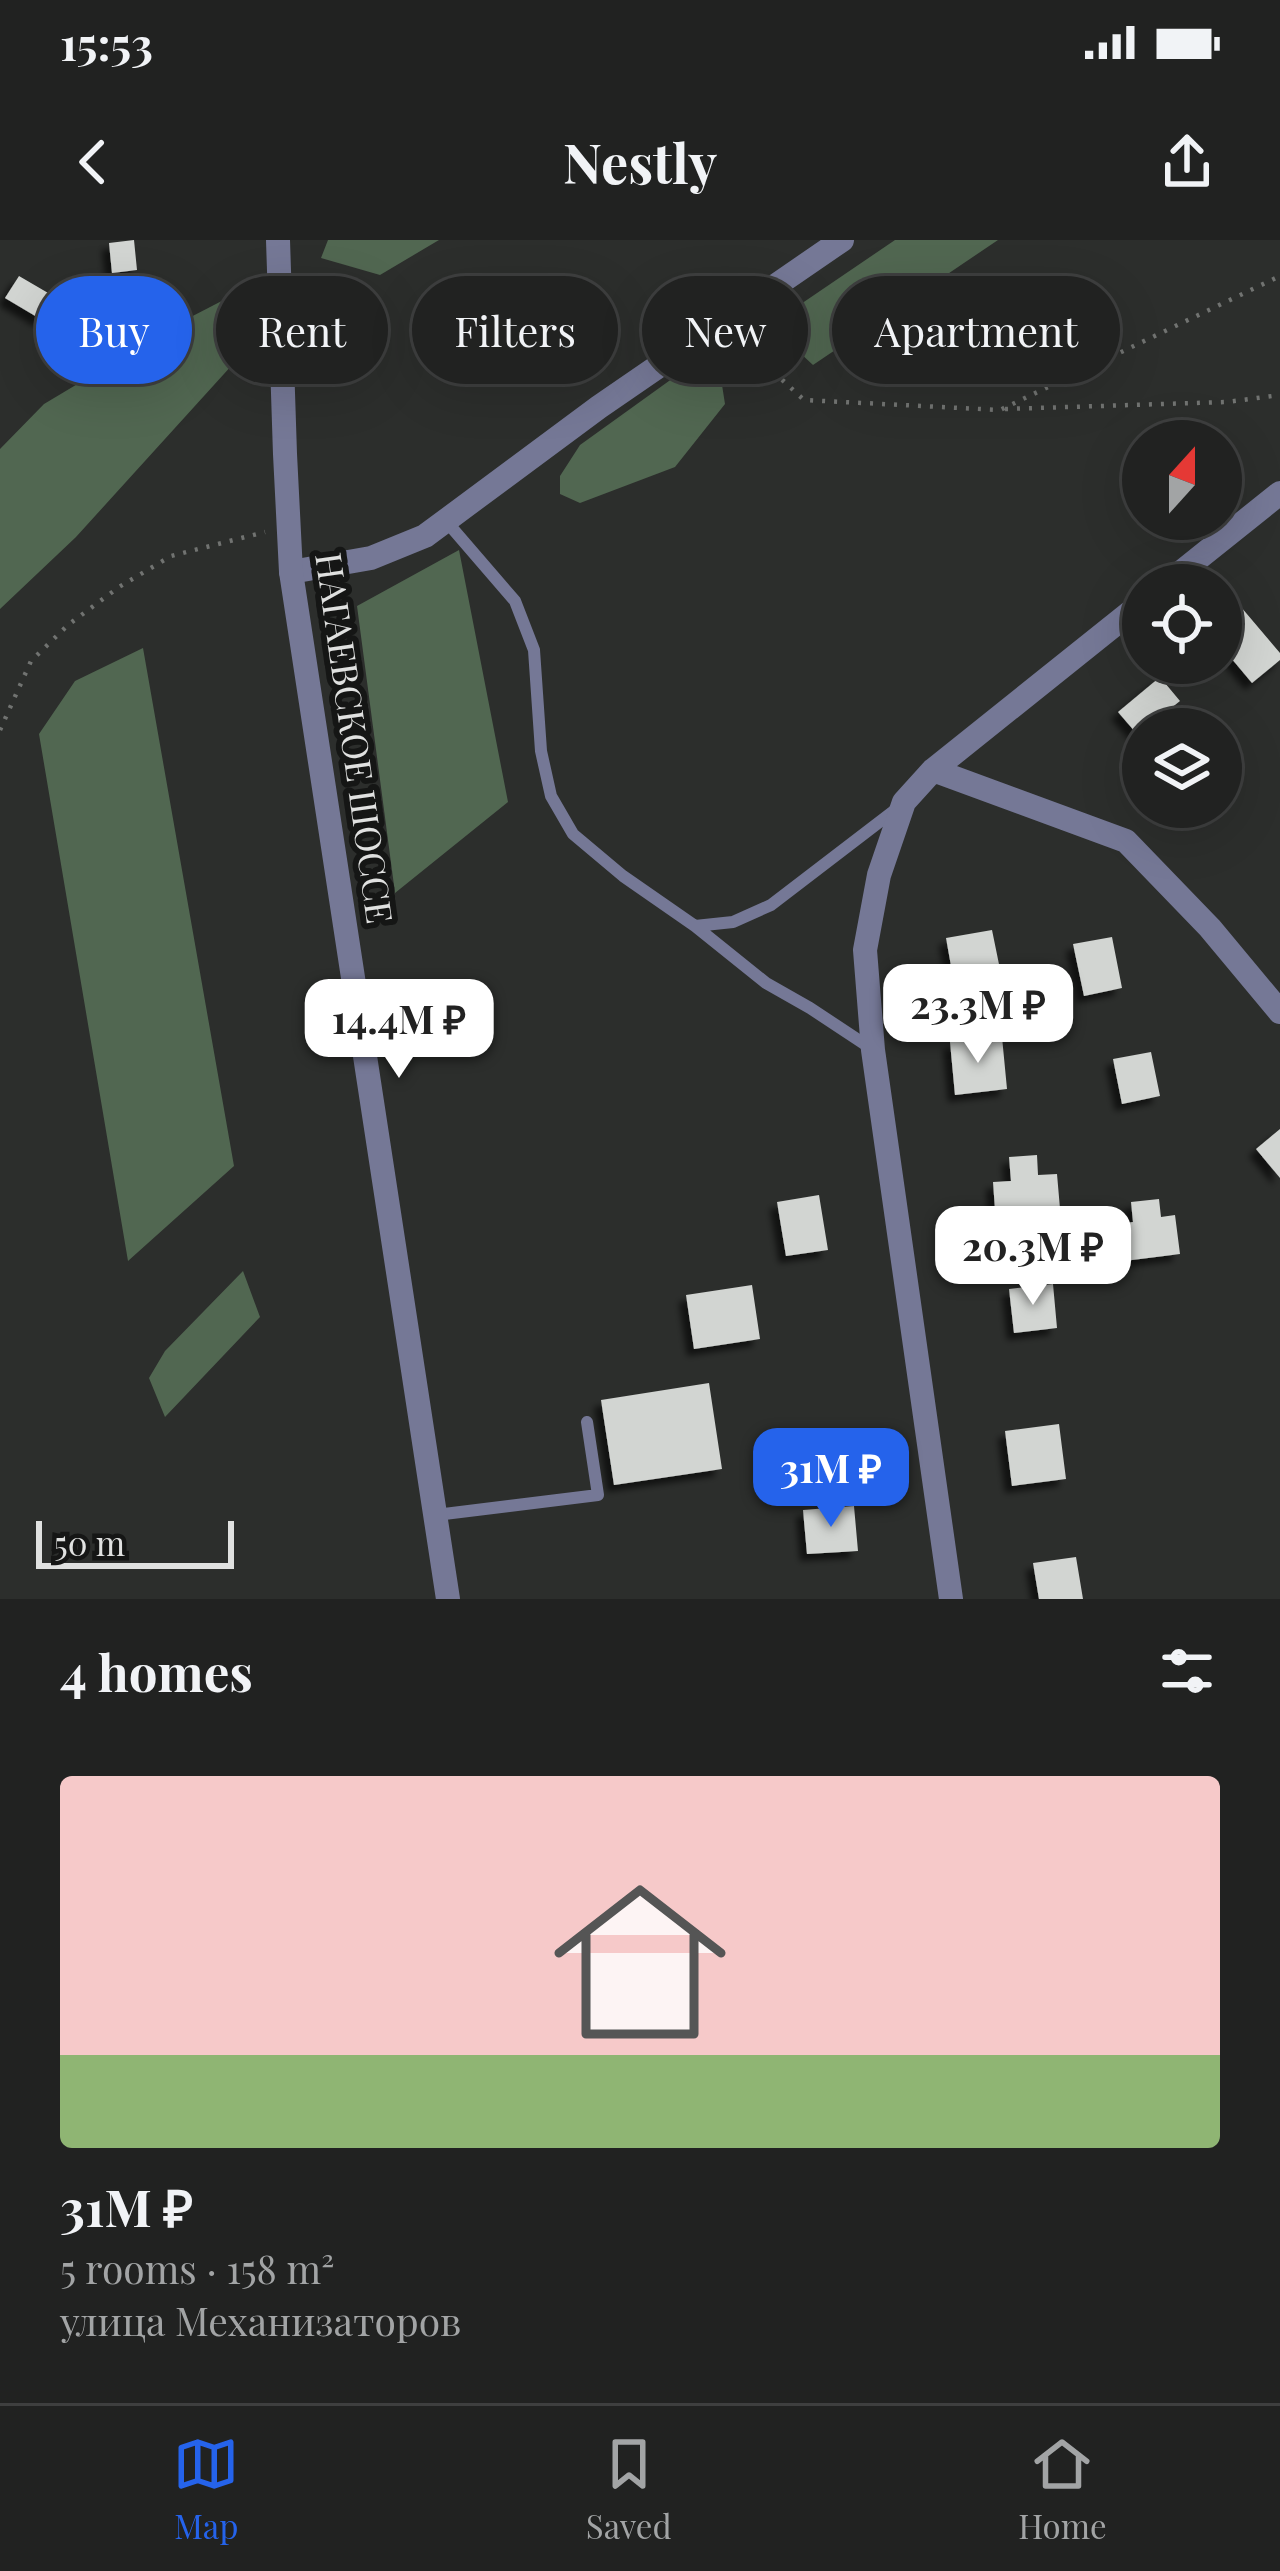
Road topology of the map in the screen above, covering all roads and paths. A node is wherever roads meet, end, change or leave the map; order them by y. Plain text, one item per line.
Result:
1 (278, 240) edge
2 (842, 240) edge
3 (790, 276) edge
4 (1280, 276) edge
5 (642, 377) edge
6 (788, 384) edge
7 (1280, 395) edge
8 (1000, 410) junction
9 (1280, 493) edge
10 (446, 521) junction
11 (289, 529) junction
12 (1191, 564) edge
13 (291, 572) junction
14 (1122, 619) edge
15 (0, 730) edge
16 (933, 770) junction
17 (904, 802) junction
18 (695, 926) junction
19 (1280, 1012) edge
20 (873, 1050) junction
21 (586, 1422) dead end
22 (435, 1515) junction
23 (448, 1599) edge
24 (951, 1599) edge

1 - 11 street, НАГАЕВСКОЕ ШОССЕ
2 - 3 street
4 - 8 path
5 - 10 street
6 - 8 path
7 - 8 path
9 - 12 street
10 - 13 street
10 - 18 lane
11 - 13 street, НАГАЕВСКОЕ ШОССЕ
11 - 15 path
13 - 22 street, НАГАЕВСКОЕ ШОССЕ
14 - 16 street
16 - 17 street
16 - 19 street
17 - 18 lane
17 - 20 street
18 - 20 lane
20 - 24 street
21 - 22 lane
22 - 23 street, НАГАЕВСКОЕ ШОССЕ

